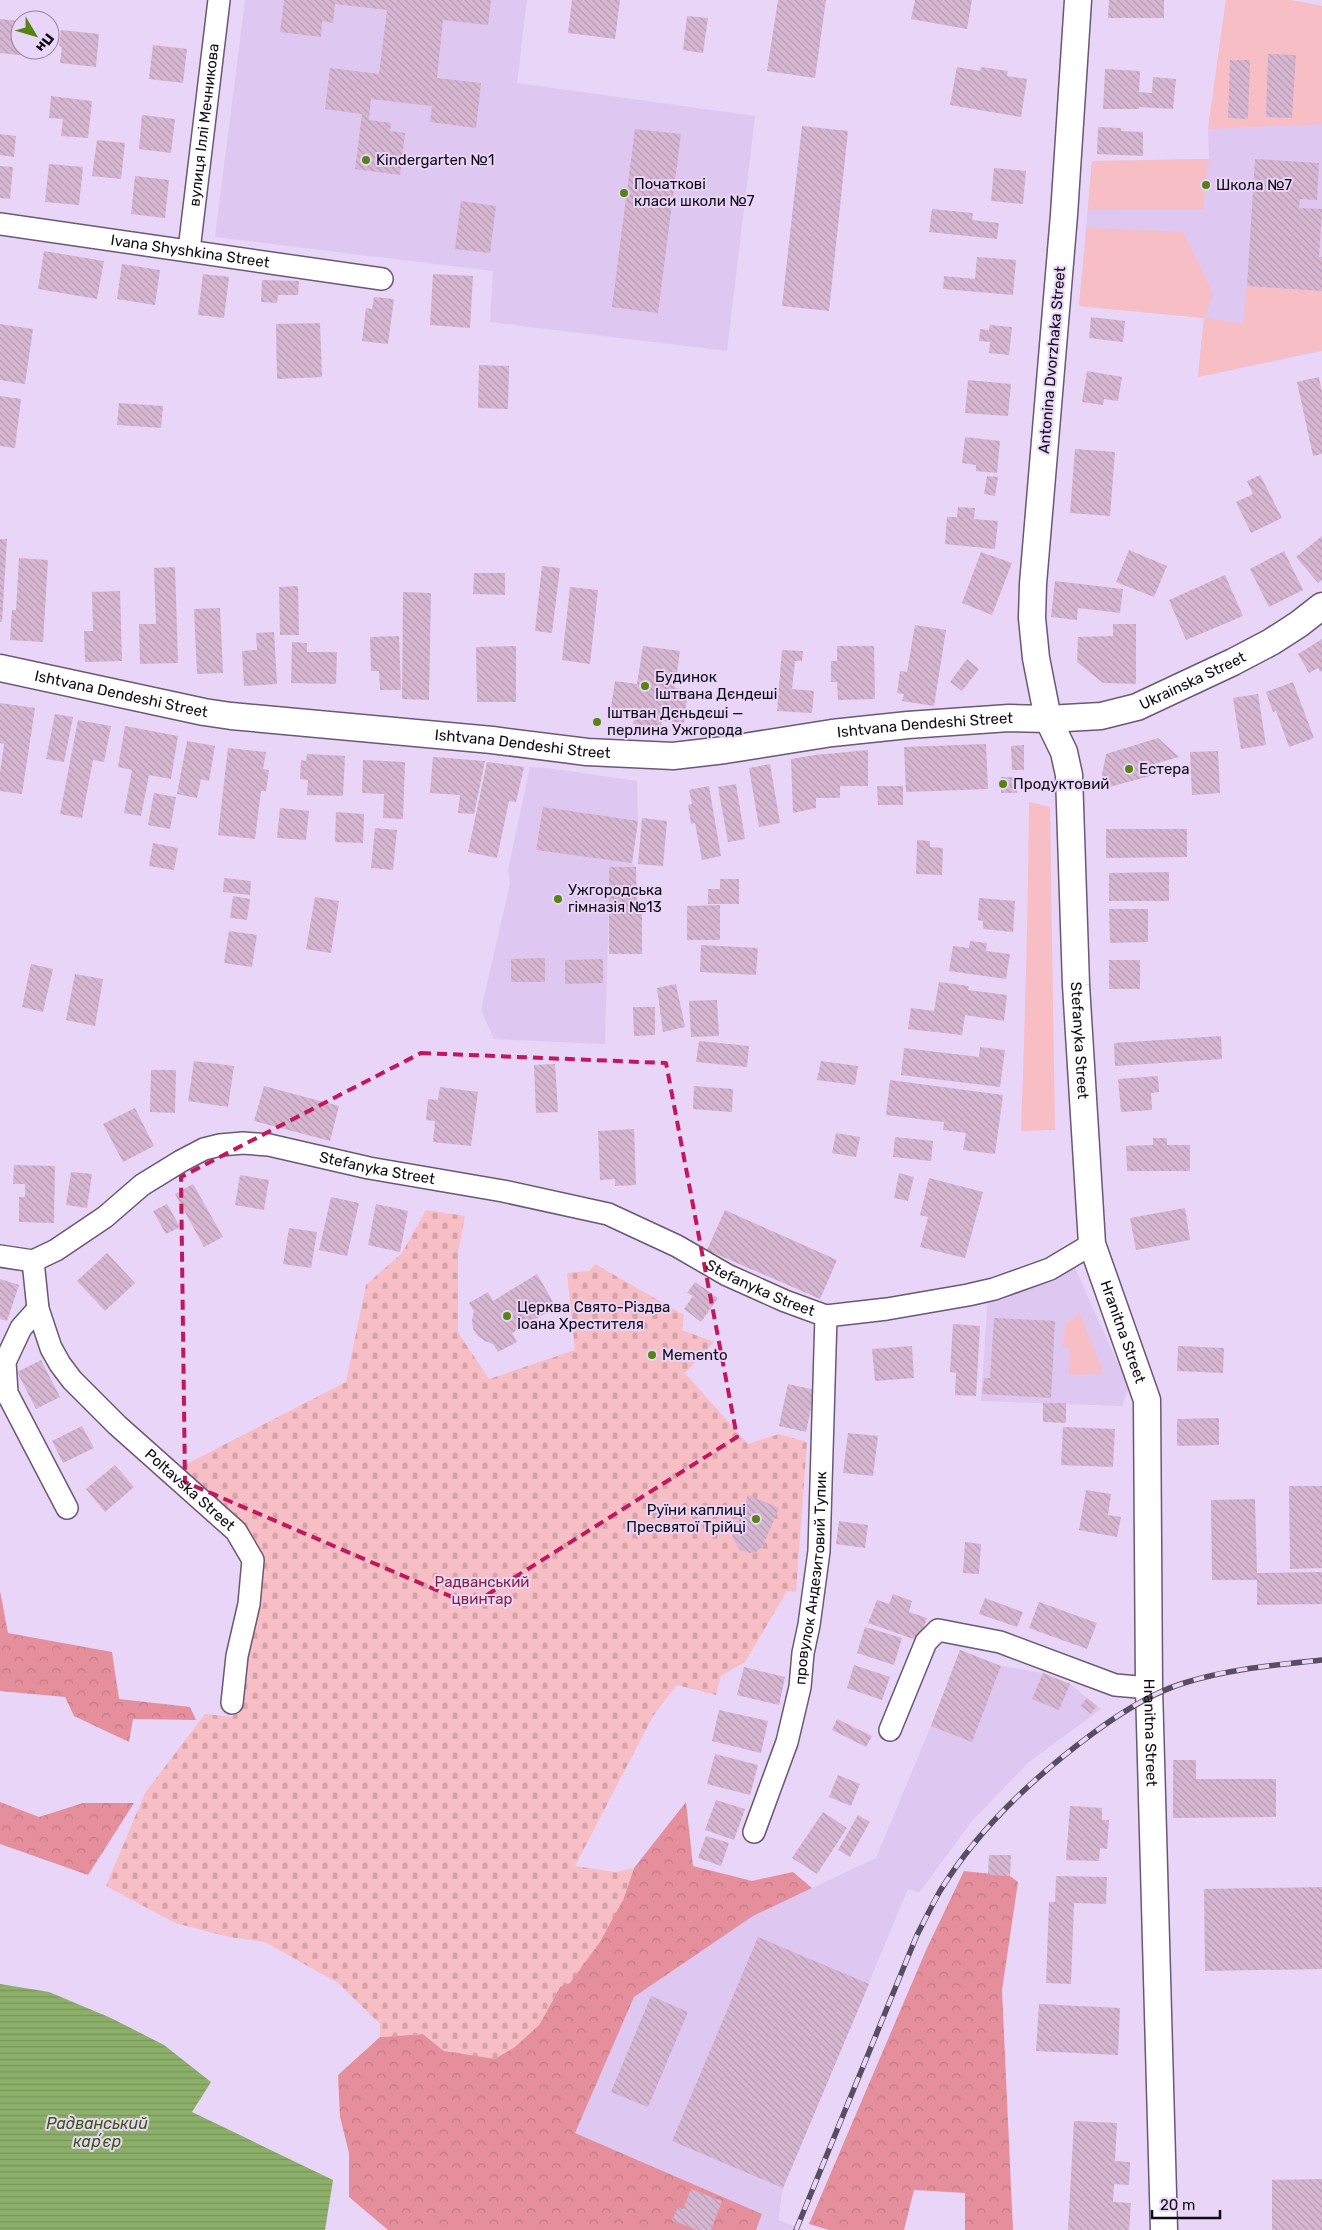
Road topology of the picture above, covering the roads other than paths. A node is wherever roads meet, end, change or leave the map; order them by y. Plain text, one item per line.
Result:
1 (219, 0) edge
2 (1078, 0) edge
3 (0, 224) edge
4 (189, 250) junction
5 (382, 279) dead end
6 (1322, 606) edge
7 (0, 668) edge
8 (1048, 719) junction
9 (1092, 1244) junction
10 (0, 1256) edge
11 (33, 1261) junction
12 (38, 1309) junction
13 (826, 1316) junction
14 (67, 1508) dead end
15 (1149, 1688) junction
16 (232, 1703) dead end
17 (890, 1730) dead end
18 (754, 1832) dead end
19 (1164, 2230) edge

1 - 4 street, вулиця Іллі Мечникова
2 - 8 street, Antonina Dvorzhaka Street
3 - 4 street, Ivana Shyshkina Street
4 - 5 street, Ivana Shyshkina Street
6 - 8 street, Ukrainska Street
7 - 8 street, Ishtvana Dendeshi Street
8 - 9 street, Stefanyka Street
9 - 13 street, Stefanyka Street
9 - 15 street, Hranitna Street
10 - 11 street
11 - 12 street, Poltavska Street
11 - 13 street, Stefanyka Street
12 - 14 street
12 - 16 street, Poltavska Street
13 - 18 street, провулок Андезитовий Тупик
15 - 17 street
15 - 19 street, Hranitna Street

